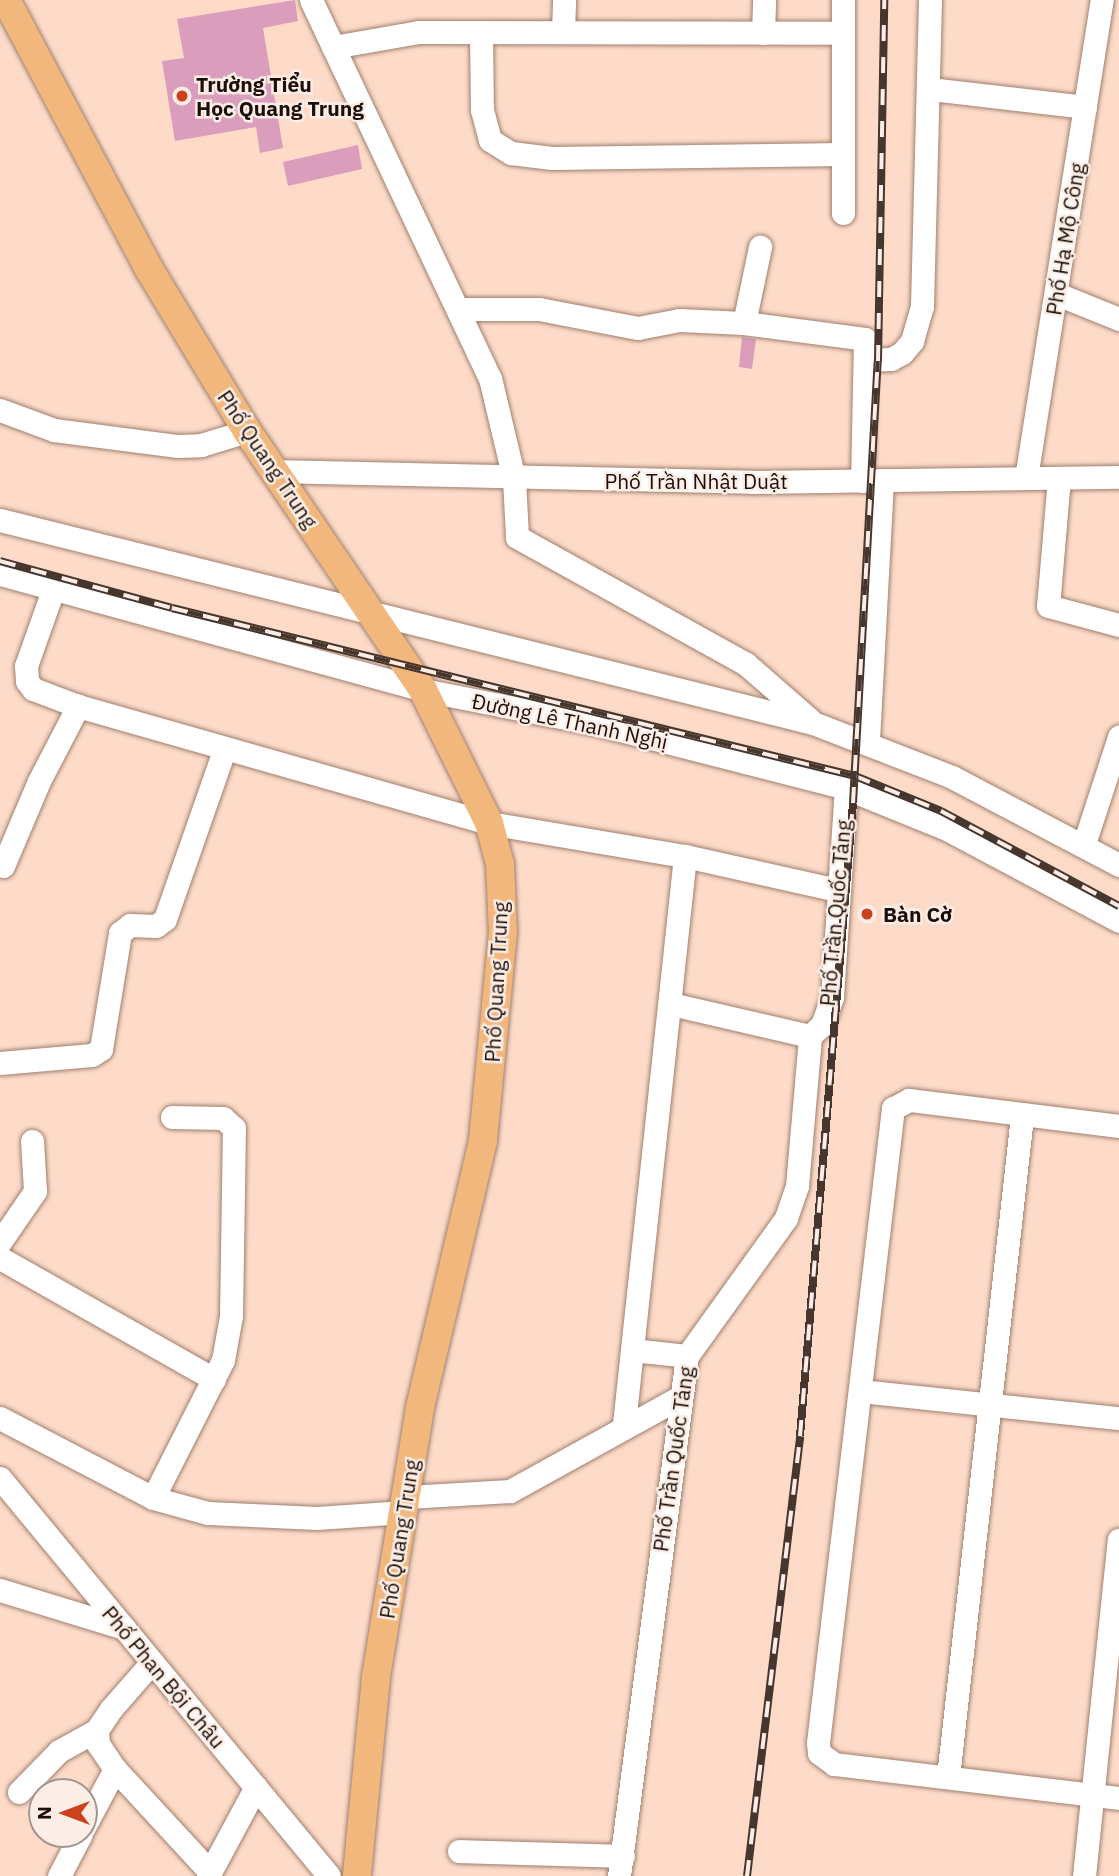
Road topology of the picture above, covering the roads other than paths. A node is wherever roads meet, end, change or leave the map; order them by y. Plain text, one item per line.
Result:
1 (6, 0) edge
2 (311, 0) edge
3 (564, 0) edge
4 (764, 0) edge
5 (843, 0) edge
6 (930, 0) edge
7 (1102, 0) edge
8 (481, 32) junction
9 (564, 32) junction
10 (763, 33) junction
11 (843, 33) junction
12 (333, 47) junction
13 (930, 89) junction
14 (1085, 107) junction
15 (843, 154) junction
16 (843, 213) dead end
17 (760, 247) dead end
18 (1057, 294) junction
19 (458, 309) junction
20 (1119, 319) edge
21 (744, 323) junction
22 (865, 360) junction
23 (0, 410) edge
24 (247, 431) junction
25 (274, 471) junction
26 (1119, 477) edge
27 (1026, 478) junction
28 (1059, 478) junction
29 (514, 479) junction
30 (872, 480) junction
31 (0, 520) edge
32 (0, 574) edge
33 (53, 590) junction
34 (376, 616) junction
35 (1119, 625) edge
36 (423, 690) junction
37 (78, 706) junction
38 (813, 723) junction
39 (1119, 737) edge
40 (867, 740) junction
41 (225, 748) junction
42 (846, 788) junction
43 (1112, 789) edge
44 (489, 823) junction
45 (1084, 844) junction
46 (685, 856) junction
47 (1119, 865) edge
48 (3, 866) dead end
49 (837, 890) junction
50 (1119, 921) edge
51 (671, 1004) junction
52 (810, 1036) junction
53 (0, 1063) edge
54 (1022, 1116) junction
55 (172, 1117) dead end
56 (1119, 1126) edge
57 (32, 1141) dead end
58 (0, 1242) edge
59 (0, 1258) edge
60 (632, 1350) junction
61 (687, 1356) junction
62 (214, 1379) junction
63 (860, 1391) junction
64 (680, 1397) junction
65 (990, 1404) junction
66 (0, 1418) edge
67 (1119, 1418) edge
68 (624, 1424) junction
69 (0, 1479) edge
70 (153, 1498) junction
71 (405, 1505) junction
72 (1119, 1540) edge
73 (0, 1590) edge
74 (124, 1628) junction
75 (152, 1662) junction
76 (97, 1730) junction
77 (115, 1769) junction
78 (948, 1777) junction
79 (256, 1787) junction
80 (19, 1792) dead end
81 (1092, 1795) junction
82 (1119, 1798) edge
83 (98, 1801) edge
84 (73, 1848) edge
85 (459, 1851) dead end
86 (621, 1866) edge
87 (209, 1874) edge
88 (58, 1876) edge
89 (329, 1876) edge
90 (356, 1876) edge
91 (1084, 1876) edge

1 - 24 main road, Phố Quang Trung
2 - 12 street
3 - 9 street
4 - 10 street
5 - 11 street
6 - 13 street
7 - 14 street, Phố Hạ Mộ Công
8 - 9 street
8 - 12 street
8 - 15 street
9 - 10 street
10 - 11 street
11 - 15 street
12 - 19 street
13 - 14 street
13 - 22 street
14 - 18 street, Phố Hạ Mộ Công
15 - 16 street
17 - 21 street
18 - 20 street
18 - 27 street, Phố Hạ Mộ Công
19 - 21 street
19 - 29 street
21 - 22 street
22 - 30 street
23 - 24 street
24 - 25 main road, Phố Quang Trung
25 - 29 street, Phố Trần Nhật Duật
25 - 34 main road, Phố Quang Trung
26 - 28 street, Phố Trần Nhật Duật
27 - 28 street, Phố Trần Nhật Duật
27 - 30 street, Phố Trần Nhật Duật
28 - 35 street
29 - 30 street, Phố Trần Nhật Duật
29 - 38 street
30 - 40 street
31 - 34 street
32 - 33 street, Đường Lê Thanh Nghị
33 - 36 street, Đường Lê Thanh Nghị
33 - 37 street
34 - 36 main road, Phố Quang Trung
34 - 38 street
36 - 42 street, Đường Lê Thanh Nghị
36 - 44 main road, Phố Quang Trung
37 - 41 street
37 - 48 street
38 - 40 street
39 - 43 street
40 - 45 street
41 - 44 street
41 - 53 street
42 - 49 street, Phố Trần Quốc Tảng
42 - 50 street, Đường Lê Thanh Nghị
43 - 45 street
44 - 46 street
44 - 71 main road, Phố Quang Trung
45 - 47 street
46 - 49 street
46 - 51 street
49 - 52 street, Phố Trần Quốc Tảng
51 - 52 street
51 - 60 street
52 - 61 street, Phố Trần Quốc Tảng
54 - 56 street
54 - 63 street
54 - 65 street
55 - 62 street
57 - 58 street
59 - 62 street
60 - 61 street
60 - 68 street
61 - 64 street, Phố Trần Quốc Tảng
62 - 70 street
63 - 65 street
63 - 78 street
64 - 68 street
64 - 86 street, Phố Trần Quốc Tảng
65 - 67 street
65 - 78 street
66 - 70 street
68 - 71 street
69 - 74 street, Phố Phan Bội Châu
70 - 71 street
71 - 90 main road, Phố Quang Trung
72 - 81 street
73 - 74 street
74 - 75 street, Phố Phan Bội Châu
75 - 76 street
75 - 79 street, Phố Phan Bội Châu
76 - 77 street
76 - 80 street
77 - 83 street
77 - 87 street
78 - 81 street
79 - 87 street
79 - 89 street, Phố Phan Bội Châu
81 - 82 street
81 - 91 street
84 - 88 street
85 - 86 street

